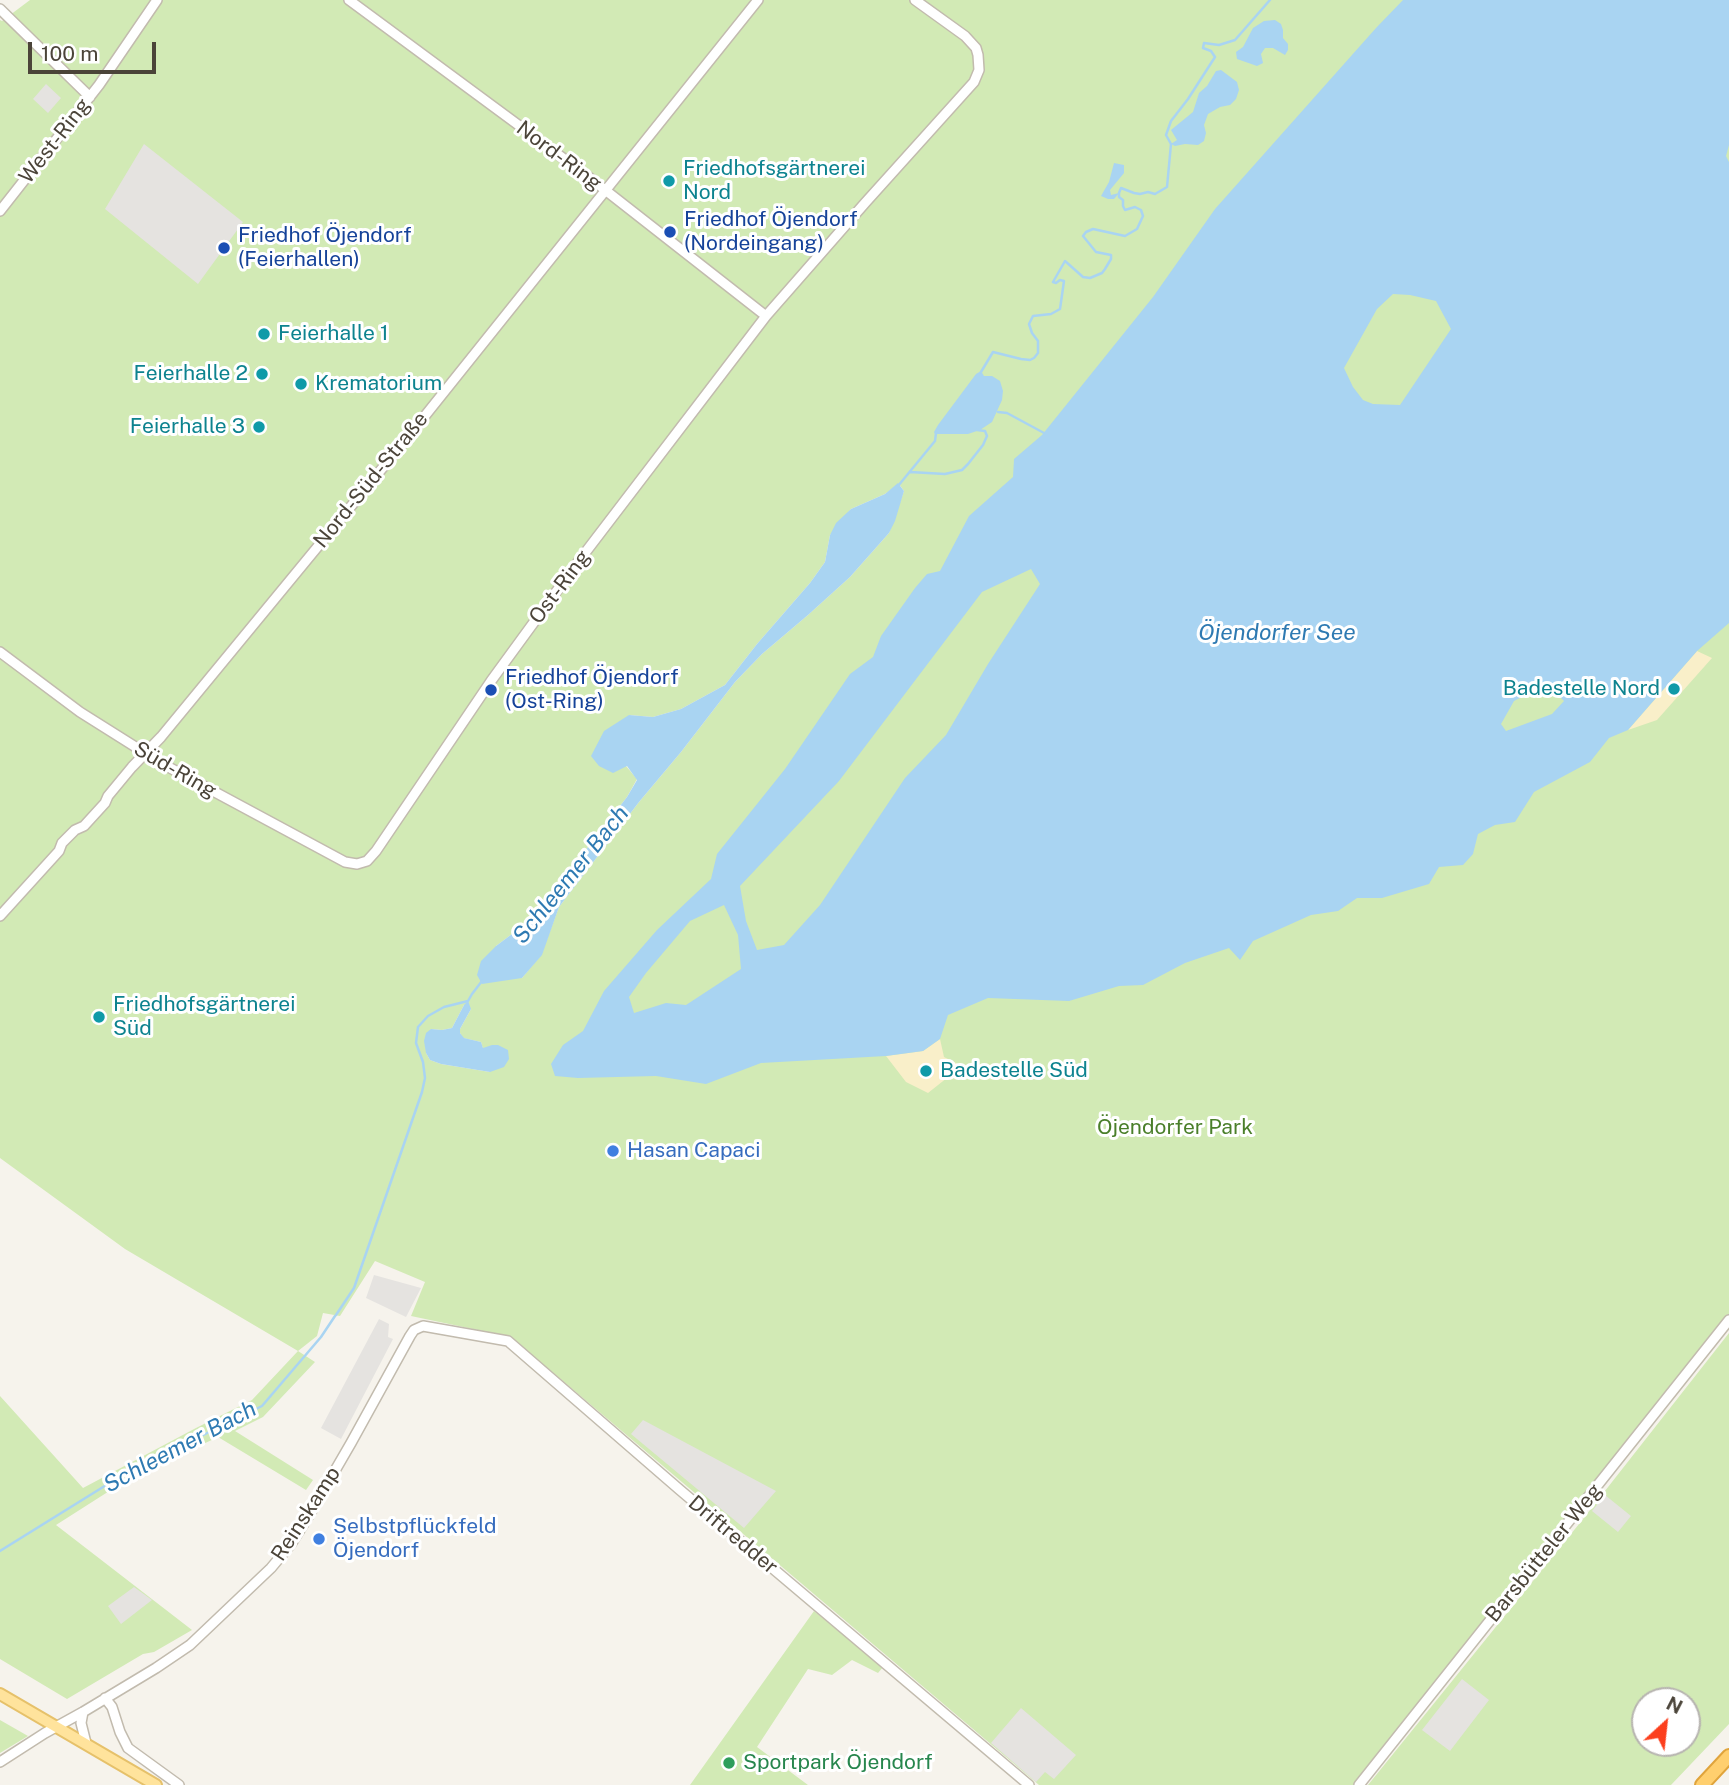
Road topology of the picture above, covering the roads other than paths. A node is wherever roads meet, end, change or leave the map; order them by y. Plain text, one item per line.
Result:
1 (157, 0) edge
2 (349, 0) edge
3 (758, 0) edge
4 (915, 0) edge
5 (0, 9) edge
6 (90, 97) junction
7 (605, 190) junction
8 (0, 211) edge
9 (766, 316) junction
10 (0, 652) edge
11 (146, 754) junction
12 (362, 864) joint
13 (0, 916) edge
14 (1729, 1321) edge
15 (419, 1328) joint
16 (0, 1693) edge
17 (105, 1698) junction
18 (83, 1712) junction
19 (58, 1726) junction
20 (86, 1743) junction
21 (1729, 1756) edge
22 (0, 1762) edge
23 (156, 1785) edge
24 (180, 1785) edge
25 (1029, 1785) edge
26 (1359, 1785) edge
27 (1702, 1785) edge

1 - 6 street, West-Ring
2 - 7 street, Nord-Ring
3 - 7 street, Nord-Süd-Straße
4 - 9 street
5 - 6 street
6 - 8 street, West-Ring
7 - 9 street, Nord-Ring
7 - 11 street, Nord-Süd-Straße
9 - 12 street, Ost-Ring
10 - 11 street, Süd-Ring
11 - 12 street, Süd-Ring
11 - 13 street, Nord-Süd-Straße
14 - 26 street, Barsbütteler Weg
15 - 17 street, Reinskamp
15 - 25 street, Driftredder
16 - 19 main road
17 - 18 street, Reinskamp
17 - 24 street
18 - 19 street, Reinskamp
18 - 20 street
19 - 20 main road
19 - 22 street, Reinskamp
20 - 23 main road
21 - 27 highway

